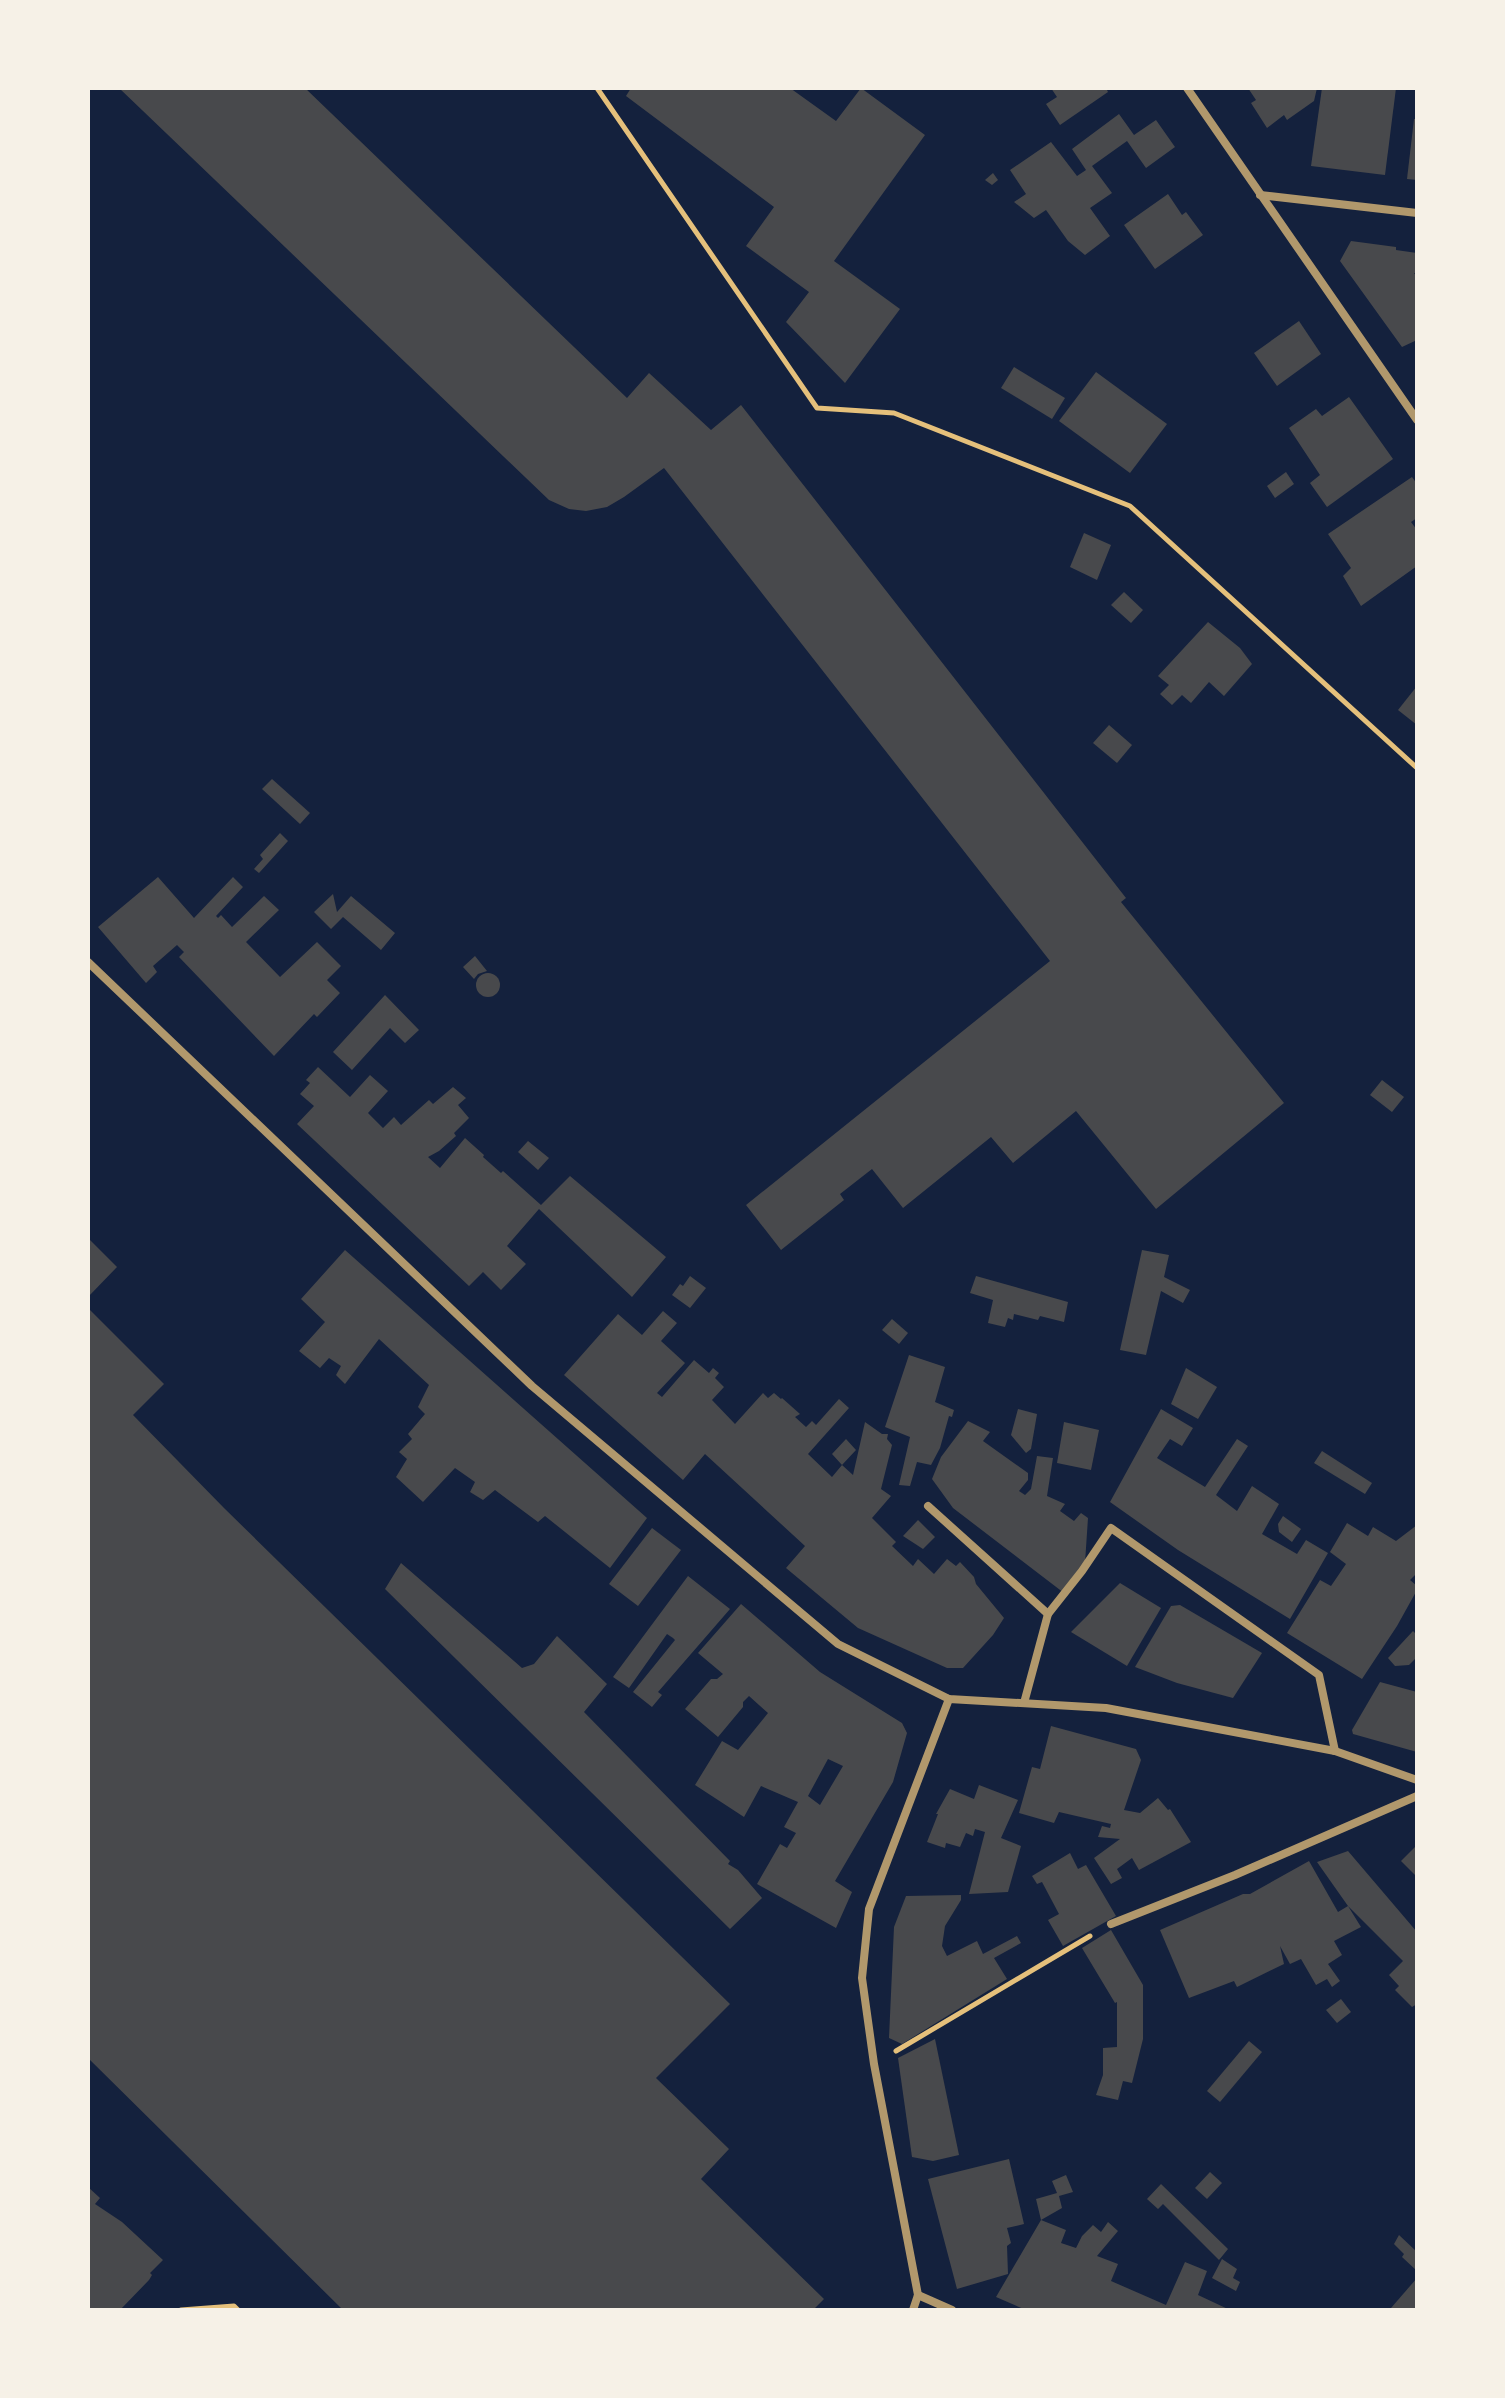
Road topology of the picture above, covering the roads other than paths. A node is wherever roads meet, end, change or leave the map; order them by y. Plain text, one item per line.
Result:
1 (1187, 88) edge
2 (1260, 195) junction
3 (1417, 213) edge
4 (1417, 420) edge
5 (88, 962) edge
6 (928, 1506) dead end
7 (1048, 1614) junction
8 (949, 1699) junction
9 (1024, 1703) junction
10 (1335, 1751) junction
11 (1417, 1780) edge
12 (1417, 1796) edge
13 (1111, 1924) road end
14 (918, 2295) junction
15 (913, 2310) edge
16 (952, 2310) edge

1 - 2 street
2 - 3 street
2 - 4 street
5 - 8 street
6 - 7 street
7 - 9 street
7 - 10 street
8 - 9 street
8 - 14 street
9 - 10 street
10 - 11 street
12 - 13 street
14 - 15 street
14 - 16 street

